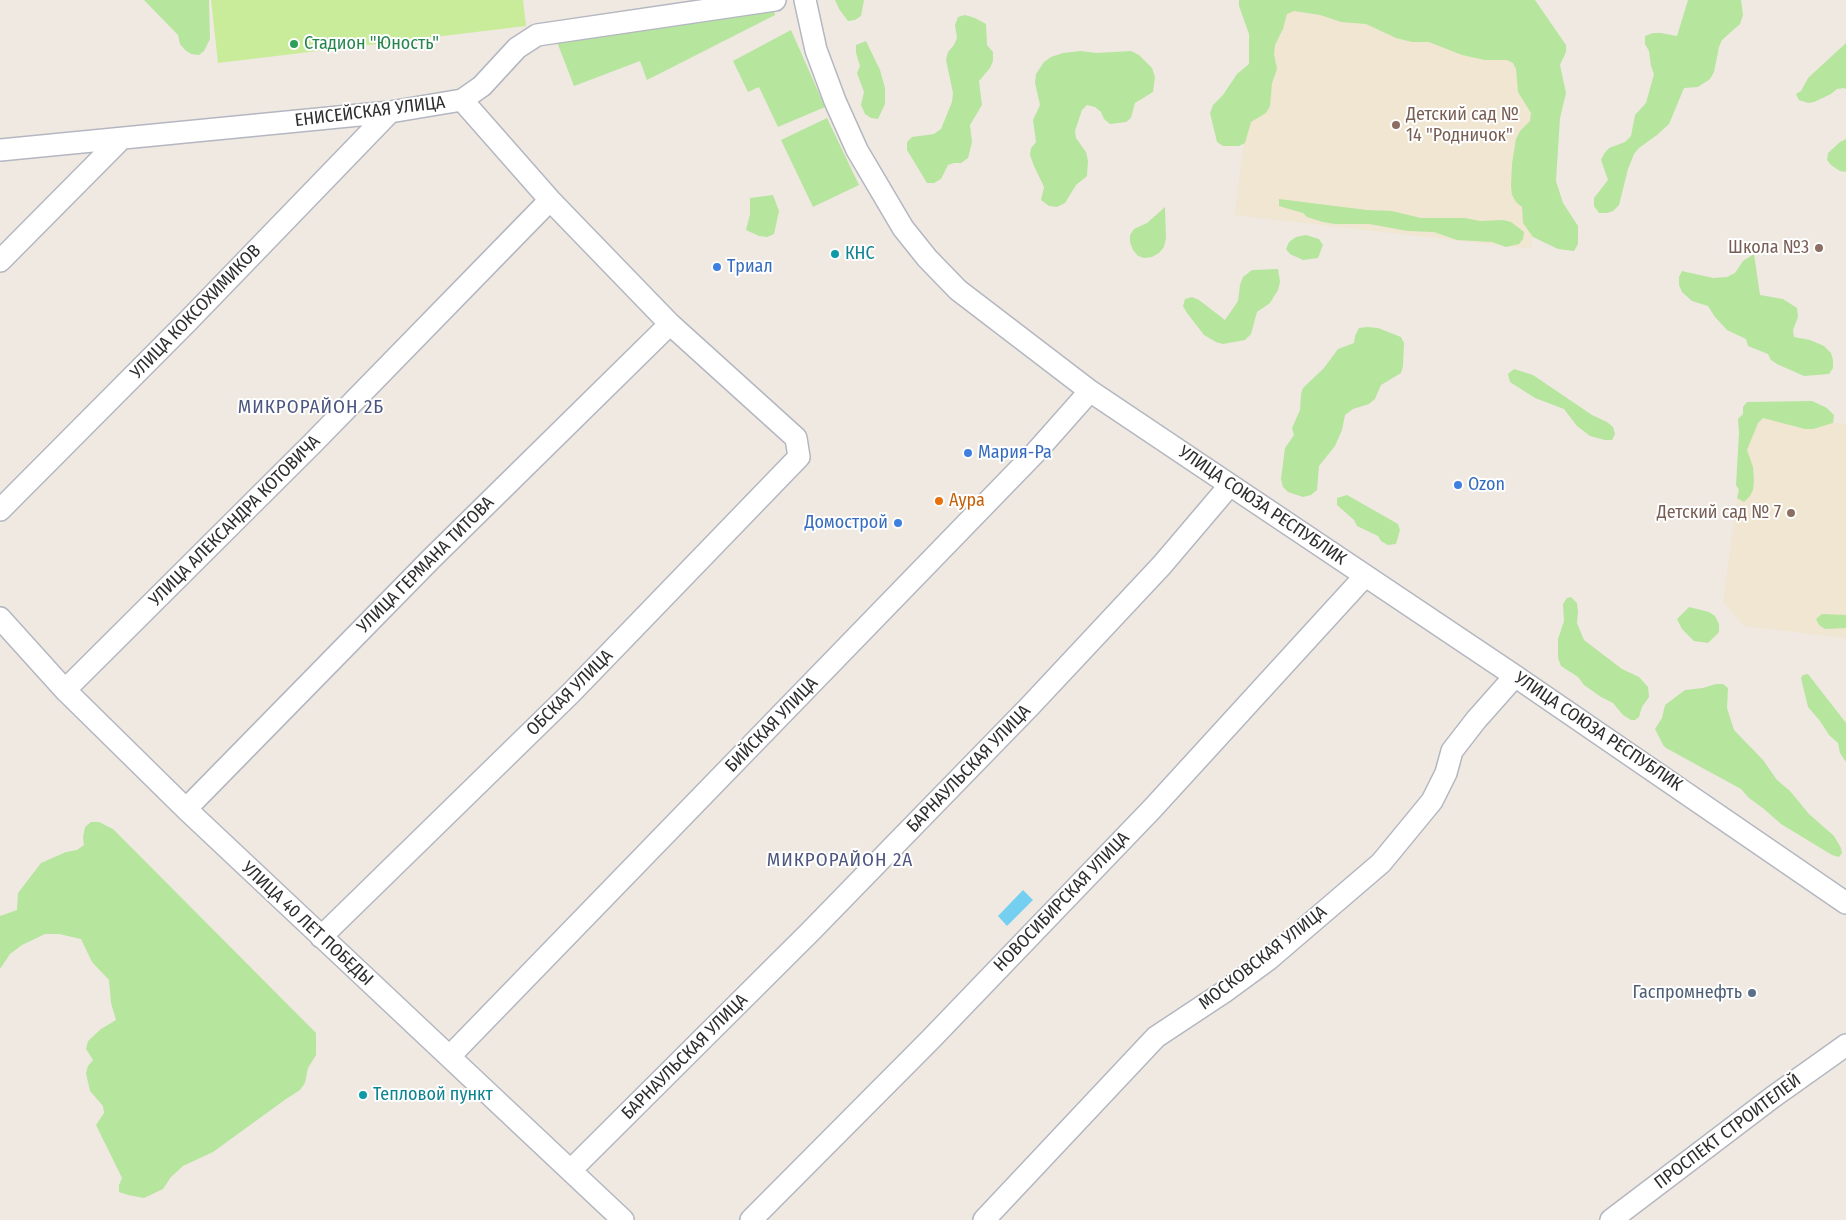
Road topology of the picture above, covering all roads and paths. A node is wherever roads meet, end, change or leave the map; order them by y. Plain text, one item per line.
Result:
1 (775, 0) edge
2 (804, 0) edge
3 (462, 100) junction
4 (390, 112) junction
5 (120, 140) junction
6 (0, 150) edge
7 (550, 200) junction
8 (0, 261) edge
9 (670, 324) junction
10 (1090, 391) junction
11 (1230, 485) junction
12 (0, 510) edge
13 (1365, 576) junction
14 (0, 618) edge
15 (1515, 676) junction
16 (65, 690) junction
17 (186, 809) junction
18 (1846, 903) edge
19 (321, 937) junction
20 (1846, 1045) edge
21 (450, 1056) junction
22 (571, 1170) junction
23 (623, 1220) edge
24 (751, 1220) edge
25 (984, 1220) edge
26 (1611, 1220) edge

1 - 3 street, ЕНИСЕЙСКАЯ УЛИЦА
2 - 10 street, УЛИЦА СОЮЗА РЕСПУБЛИК
3 - 4 street, ЕНИСЕЙСКАЯ УЛИЦА
3 - 7 street
4 - 5 street, ЕНИСЕЙСКАЯ УЛИЦА
4 - 12 street, УЛИЦА КОКСОХИМИКОВ
5 - 6 street, ЕНИСЕЙСКАЯ УЛИЦА
5 - 8 street
7 - 9 street
7 - 16 street, УЛИЦА АЛЕКСАНДРА КОТОВИЧА
9 - 17 street, УЛИЦА ГЕРМАНА ТИТОВА
9 - 19 street, ОБСКАЯ УЛИЦА
10 - 11 street, УЛИЦА СОЮЗА РЕСПУБЛИК
10 - 21 street, БИЙСКАЯ УЛИЦА
11 - 13 street, УЛИЦА СОЮЗА РЕСПУБЛИК
11 - 22 street, БАРНАУЛЬСКАЯ УЛИЦА
13 - 15 street, УЛИЦА СОЮЗА РЕСПУБЛИК
13 - 24 street, НОВОСИБИРСКАЯ УЛИЦА
14 - 16 street, УЛИЦА 40 ЛЕТ ПОБЕДЫ
15 - 18 street, УЛИЦА СОЮЗА РЕСПУБЛИК
15 - 25 street, МОСКОВСКАЯ УЛИЦА
16 - 17 street, УЛИЦА 40 ЛЕТ ПОБЕДЫ
17 - 19 street, УЛИЦА 40 ЛЕТ ПОБЕДЫ
19 - 21 street, УЛИЦА 40 ЛЕТ ПОБЕДЫ
20 - 26 street, ПРОСПЕКТ СТРОИТЕЛЕЙ
21 - 22 street, УЛИЦА 40 ЛЕТ ПОБЕДЫ
22 - 23 street, УЛИЦА 40 ЛЕТ ПОБЕДЫ

